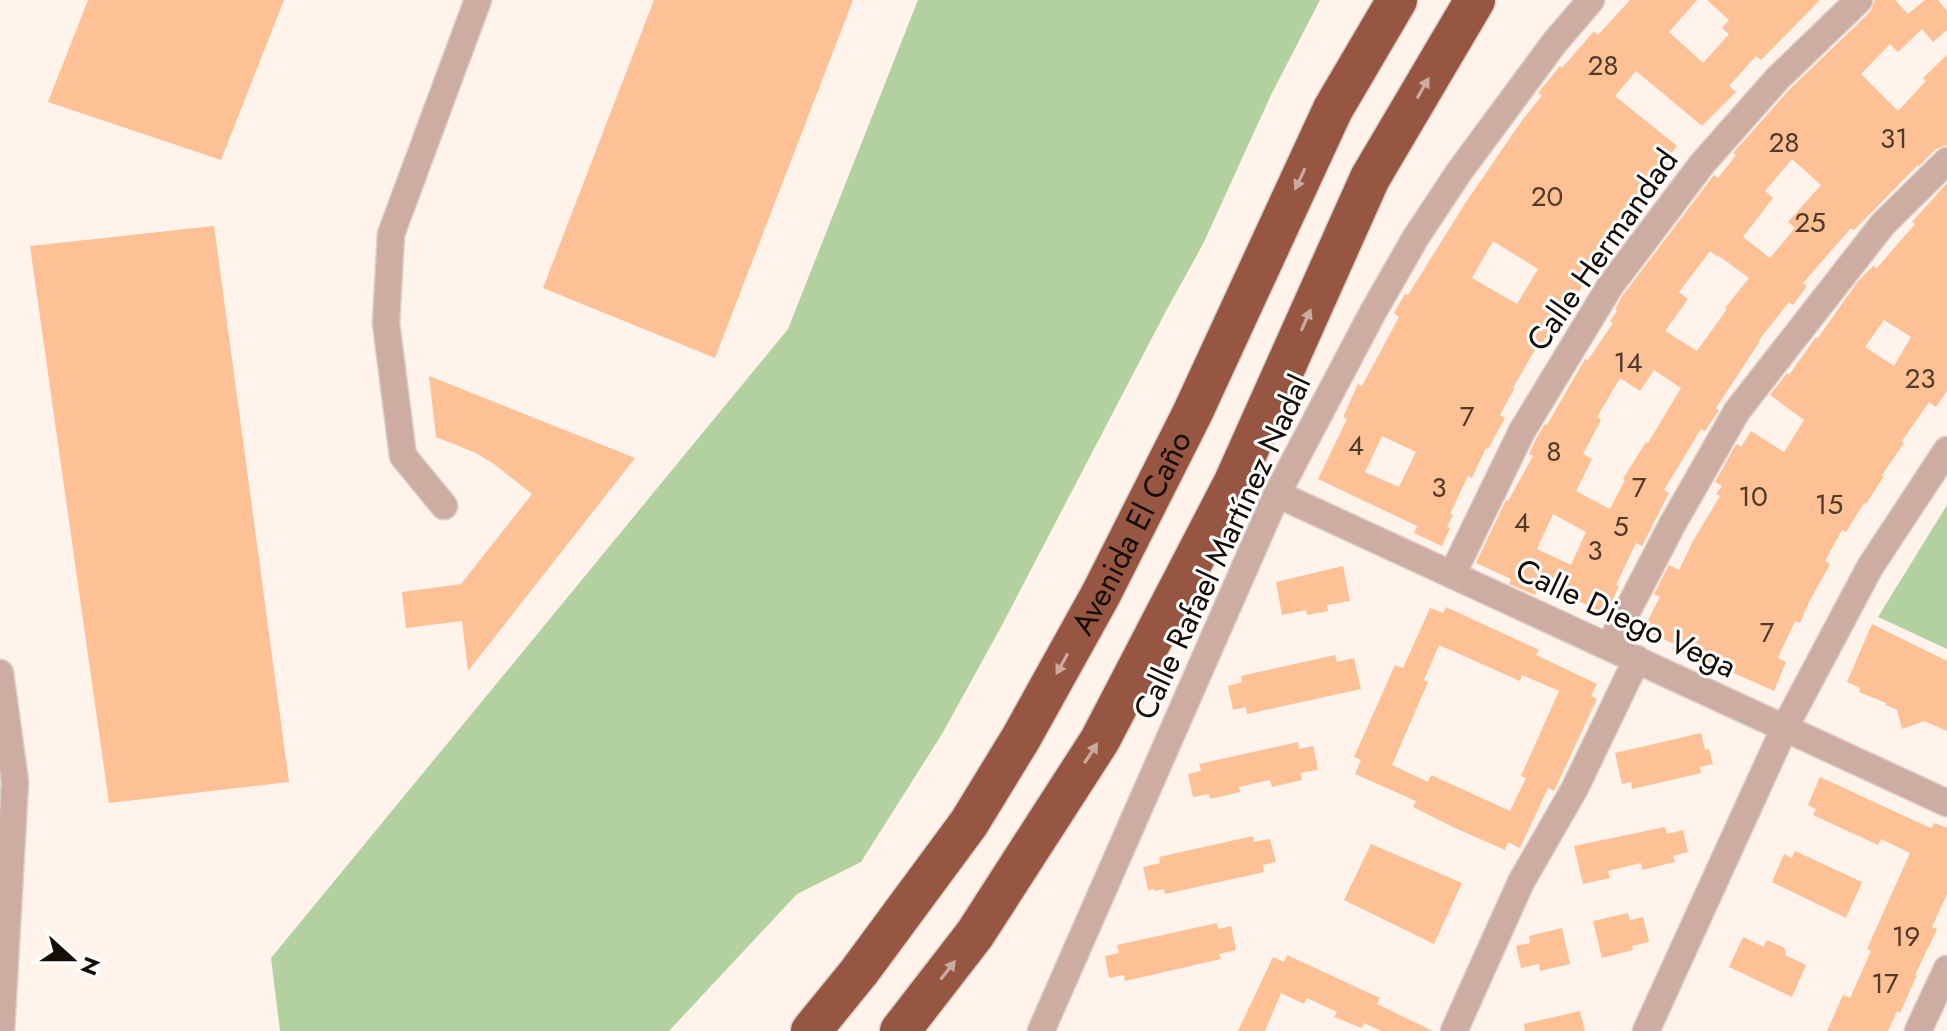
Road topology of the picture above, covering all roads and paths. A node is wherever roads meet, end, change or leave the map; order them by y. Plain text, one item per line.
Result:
1 (478, 0) edge
2 (1397, 0) edge
3 (1475, 0) edge
4 (1591, 0) edge
5 (1859, 0) edge
6 (1947, 161) edge
7 (1947, 450) edge
8 (1277, 494) junction
9 (444, 506) dead end
10 (1452, 575) junction
11 (1609, 646) junction
12 (1637, 659) junction
13 (0, 673) edge
14 (1784, 729) junction
15 (1947, 803) edge
16 (1947, 969) edge
17 (859, 972) junction
18 (1, 1031) edge
19 (789, 1031) edge
20 (811, 1031) edge
21 (900, 1031) edge
22 (1041, 1031) edge
23 (1454, 1031) edge
24 (1646, 1031) edge
25 (1918, 1031) edge

1 - 9 street
2 -> 17 highway, Avenida El Caño
21 -> 3 highway
4 - 8 street, Calle Rafael Martínez Nadal
5 - 10 street, Calle Hermandad
6 - 11 street
7 - 14 street
8 - 10 street, Calle Diego Vega
8 - 22 street, Calle Rafael Martínez Nadal
10 - 11 street, Calle Diego Vega
11 - 12 street, Calle Diego Vega
12 - 14 street, Calle Diego Vega
12 - 23 street
13 - 18 street
14 - 15 street, Calle Diego Vega
14 - 24 street
16 - 25 street
17 - 19 highway
17 - 20 highway, Avenida El Caño

